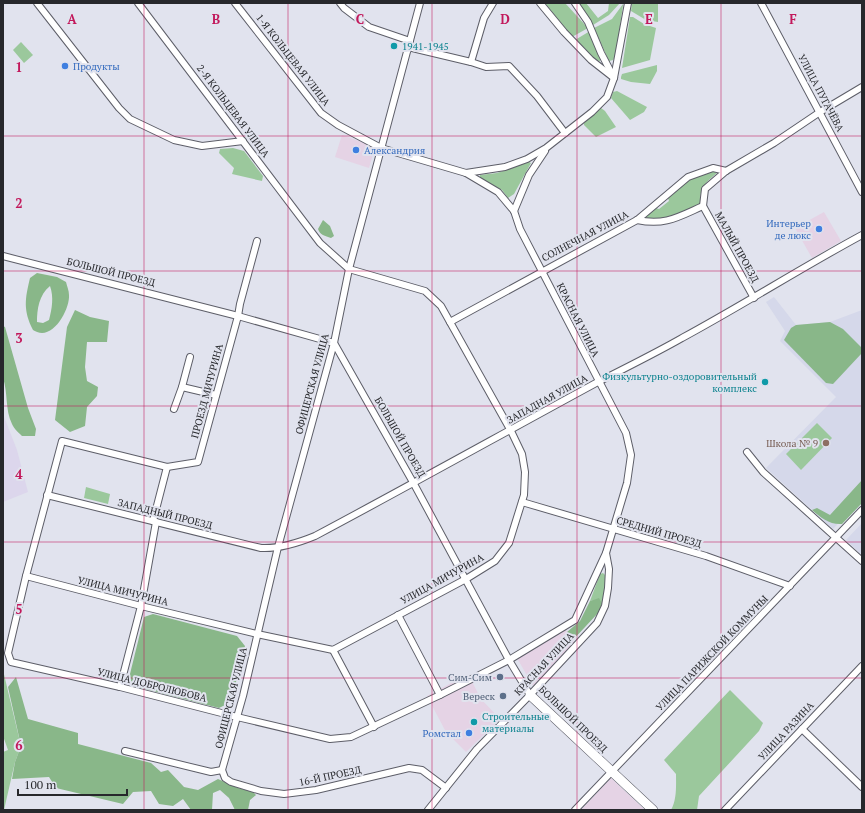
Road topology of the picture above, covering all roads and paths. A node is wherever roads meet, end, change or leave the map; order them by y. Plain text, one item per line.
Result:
1 (37, 3) edge
2 (138, 3) edge
3 (235, 3) edge
4 (340, 3) edge
5 (420, 3) edge
6 (493, 3) edge
7 (540, 3) edge
8 (575, 3) edge
9 (628, 3) edge
10 (761, 3) edge
11 (409, 44) junction
12 (471, 62) junction
13 (614, 78) junction
14 (862, 87) edge
15 (820, 112) junction
16 (565, 133) junction
17 (243, 141) junction
18 (382, 148) junction
19 (546, 148) junction
20 (726, 171) junction
21 (466, 173) junction
22 (862, 192) edge
23 (702, 206) junction
24 (514, 211) junction
25 (637, 220) junction
26 (311, 232) joint
27 (862, 235) edge
28 (257, 241) dead end
29 (3, 256) edge
30 (349, 269) junction
31 (542, 271) junction
32 (754, 298) junction
33 (238, 316) junction
34 (450, 322) junction
35 (334, 342) junction
36 (190, 357) dead end
37 (598, 382) junction
38 (182, 387) junction
39 (216, 395) junction
40 (174, 409) dead end
41 (511, 431) junction
42 (747, 452) dead end
43 (167, 467) junction
44 (414, 484) junction
45 (47, 495) junction
46 (522, 502) junction
47 (862, 510) edge
48 (155, 522) junction
49 (613, 529) junction
50 (836, 537) junction
51 (278, 547) junction
52 (606, 553) junction
53 (862, 561) edge
54 (26, 576) junction
55 (466, 578) junction
56 (790, 586) junction
57 (141, 606) junction
58 (398, 615) junction
59 (257, 634) junction
60 (334, 650) junction
61 (510, 660) junction
62 (862, 666) edge
63 (120, 687) junction
64 (440, 695) junction
65 (530, 695) junction
66 (238, 717) junction
67 (374, 727) junction
68 (802, 729) junction
69 (125, 750) dead end
70 (222, 770) junction
71 (612, 772) junction
72 (862, 786) edge
73 (446, 788) junction
74 (428, 810) edge
75 (576, 810) edge
76 (653, 810) edge
77 (725, 810) edge

1 - 17 street
2 - 17 street, 2-Я КОЛЬЦЕВАЯ УЛИЦА
3 - 18 street, 1-Я КОЛЬЦЕВАЯ УЛИЦА
4 - 11 street
5 - 11 street, ОФИЦЕРСКАЯ УЛИЦА
6 - 12 street
7 - 13 street
8 - 13 street
9 - 13 street
10 - 15 street, УЛИЦА ПУГАЧЁВА
11 - 12 street
11 - 18 street, ОФИЦЕРСКАЯ УЛИЦА
12 - 16 street
13 - 16 street
14 - 15 street
15 - 20 street
15 - 22 street, УЛИЦА ПУГАЧЁВА
16 - 19 street
17 - 26 street, 2-Я КОЛЬЦЕВАЯ УЛИЦА
18 - 21 street, 1-Я КОЛЬЦЕВАЯ УЛИЦА
18 - 30 street, ОФИЦЕРСКАЯ УЛИЦА
19 - 21 street
19 - 24 street
20 - 23 street
20 - 25 street
21 - 24 street, КРАСНАЯ УЛИЦА
23 - 25 street, СОЛНЕЧНАЯ УЛИЦА
23 - 32 street, МАЛЫЙ ПРОЕЗД
24 - 31 street, КРАСНАЯ УЛИЦА
25 - 31 street, СОЛНЕЧНАЯ УЛИЦА
26 - 30 street, УЛИЦА МИЧУРИНА
27 - 32 street, ЗАПАДНАЯ УЛИЦА
28 - 33 street, ПРОЕЗД МИЧУРИНА
29 - 33 street, БОЛЬШОЙ ПРОЕЗД
30 - 34 street, УЛИЦА МИЧУРИНА
30 - 35 street, ОФИЦЕРСКАЯ УЛИЦА
31 - 34 street, СОЛНЕЧНАЯ УЛИЦА
31 - 37 street, КРАСНАЯ УЛИЦА
32 - 37 street, ЗАПАДНАЯ УЛИЦА
33 - 35 street, БОЛЬШОЙ ПРОЕЗД
33 - 39 street, ПРОЕЗД МИЧУРИНА
34 - 41 street, УЛИЦА МИЧУРИНА
35 - 44 street, БОЛЬШОЙ ПРОЕЗД
35 - 51 street, ОФИЦЕРСКАЯ УЛИЦА
36 - 38 street
37 - 41 street, ЗАПАДНАЯ УЛИЦА
37 - 49 street, КРАСНАЯ УЛИЦА
38 - 39 street
38 - 40 street
39 - 43 street, ПРОЕЗД МИЧУРИНА
41 - 44 street, ЗАПАДНАЯ УЛИЦА
41 - 46 street, УЛИЦА МИЧУРИНА
42 - 50 street
43 - 45 street
43 - 48 street
44 - 51 street, ЗАПАДНАЯ УЛИЦА
44 - 55 street, БОЛЬШОЙ ПРОЕЗД
45 - 48 street, ЗАПАДНЫЙ ПРОЕЗД
45 - 54 street
46 - 49 street, СРЕДНИЙ ПРОЕЗД
46 - 55 street, УЛИЦА МИЧУРИНА
47 - 50 street, УЛИЦА ПАРИЖСКОЙ КОММУНЫ
48 - 51 street, ЗАПАДНЫЙ ПРОЕЗД
48 - 57 street
49 - 52 street, КРАСНАЯ УЛИЦА
49 - 56 street, СРЕДНИЙ ПРОЕЗД
50 - 53 street
50 - 56 street, УЛИЦА ПАРИЖСКОЙ КОММУНЫ
51 - 59 street, ОФИЦЕРСКАЯ УЛИЦА
52 - 61 street, КРАСНАЯ УЛИЦА
52 - 65 street, КРАСНАЯ УЛИЦА
54 - 57 street, УЛИЦА МИЧУРИНА
54 - 63 street, УЛИЦА ДОБРОЛЮБОВА
55 - 58 street, УЛИЦА МИЧУРИНА
55 - 61 street, БОЛЬШОЙ ПРОЕЗД
56 - 71 street, УЛИЦА ПАРИЖСКОЙ КОММУНЫ
57 - 59 street, УЛИЦА МИЧУРИНА
57 - 63 street
58 - 60 street, УЛИЦА МИЧУРИНА
58 - 64 street
59 - 60 street, УЛИЦА МИЧУРИНА
59 - 66 street, ОФИЦЕРСКАЯ УЛИЦА
60 - 67 street
61 - 64 street, УЛИЦА ДОБРОЛЮБОВА
61 - 65 street, БОЛЬШОЙ ПРОЕЗД
62 - 68 street, УЛИЦА РАЗИНА
63 - 66 street, УЛИЦА ДОБРОЛЮБОВА
64 - 67 street, УЛИЦА ДОБРОЛЮБОВА
65 - 71 street, БОЛЬШОЙ ПРОЕЗД
65 - 73 street, КРАСНАЯ УЛИЦА
66 - 67 street, УЛИЦА ДОБРОЛЮБОВА
66 - 70 street, ОФИЦЕРСКАЯ УЛИЦА
68 - 72 street
68 - 77 street, УЛИЦА РАЗИНА
69 - 70 street
70 - 73 street, 16-Й ПРОЕЗД
71 - 75 street, УЛИЦА ПАРИЖСКОЙ КОММУНЫ
71 - 76 street, БОЛЬШОЙ ПРОЕЗД
73 - 74 street, КРАСНАЯ УЛИЦА

